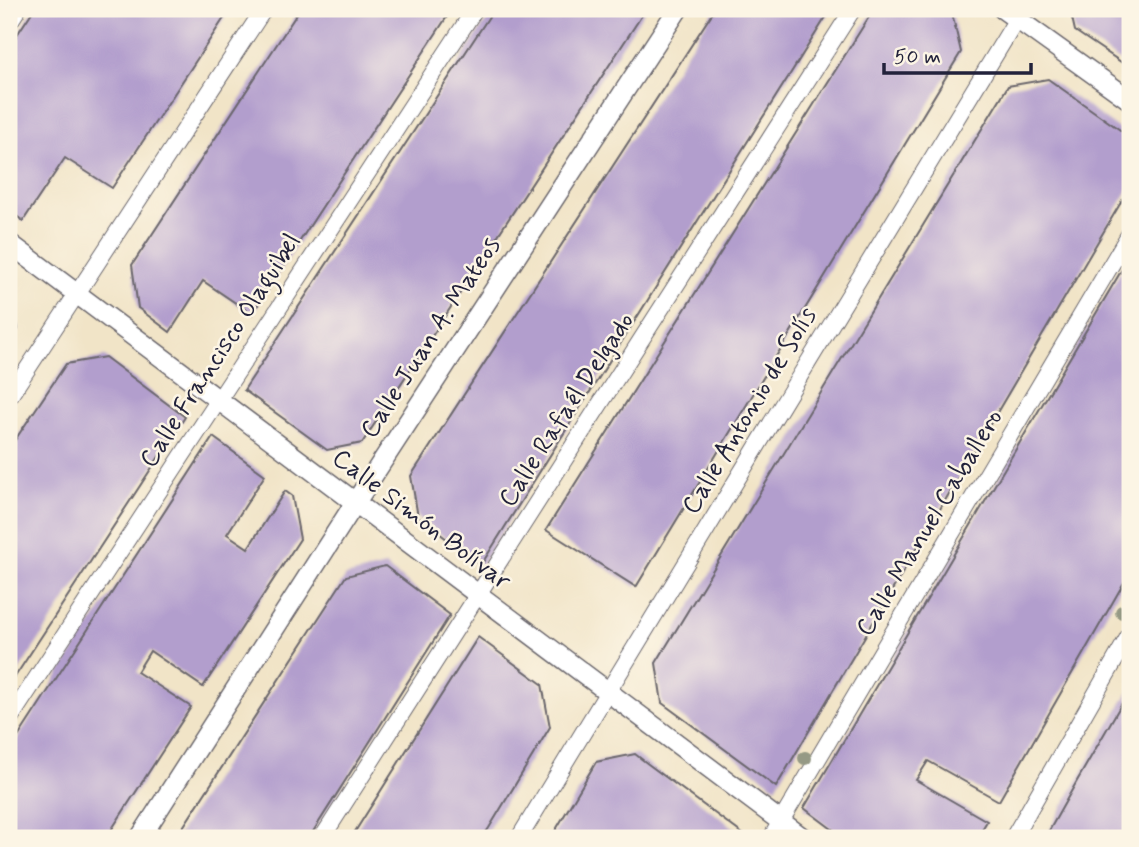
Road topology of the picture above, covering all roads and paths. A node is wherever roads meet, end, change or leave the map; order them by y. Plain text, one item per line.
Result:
1 (18, 9) edge
2 (264, 9) edge
3 (475, 9) edge
4 (678, 9) edge
5 (853, 9) edge
6 (1015, 12) edge
7 (9, 23) edge
8 (1130, 100) edge
9 (1130, 233) edge
10 (9, 243) edge
11 (77, 293) junction
12 (9, 397) edge
13 (218, 400) junction
14 (355, 503) junction
15 (477, 596) junction
16 (1130, 634) edge
17 (608, 693) junction
18 (9, 720) edge
19 (776, 830) edge
20 (140, 838) edge
21 (323, 838) edge
22 (519, 838) edge
23 (803, 838) edge
24 (1013, 838) edge

1 - 7 street
2 - 11 street
3 - 13 street, Calle Francisco Olaguibel
4 - 14 street, Calle Juan A. Mateos
5 - 15 street, Calle Rafaél Delgado
6 - 8 street
6 - 17 street, Calle Antonio de Solís
9 - 19 street, Calle Manuel Caballero
10 - 11 street, Calle Simón Bolívar
11 - 12 street
11 - 13 street, Calle Simón Bolívar
13 - 14 street, Calle Simón Bolívar
13 - 18 street, Calle Francisco Olaguibel
14 - 15 street, Calle Simón Bolívar
14 - 20 street, Calle Juan A. Mateos
15 - 17 street, Calle Simón Bolívar
15 - 21 street, Calle Rafaél Delgado
16 - 24 street
17 - 19 street, Calle Simón Bolívar
17 - 22 street, Calle Antonio de Solís
19 - 23 street, Calle Simón Bolívar

